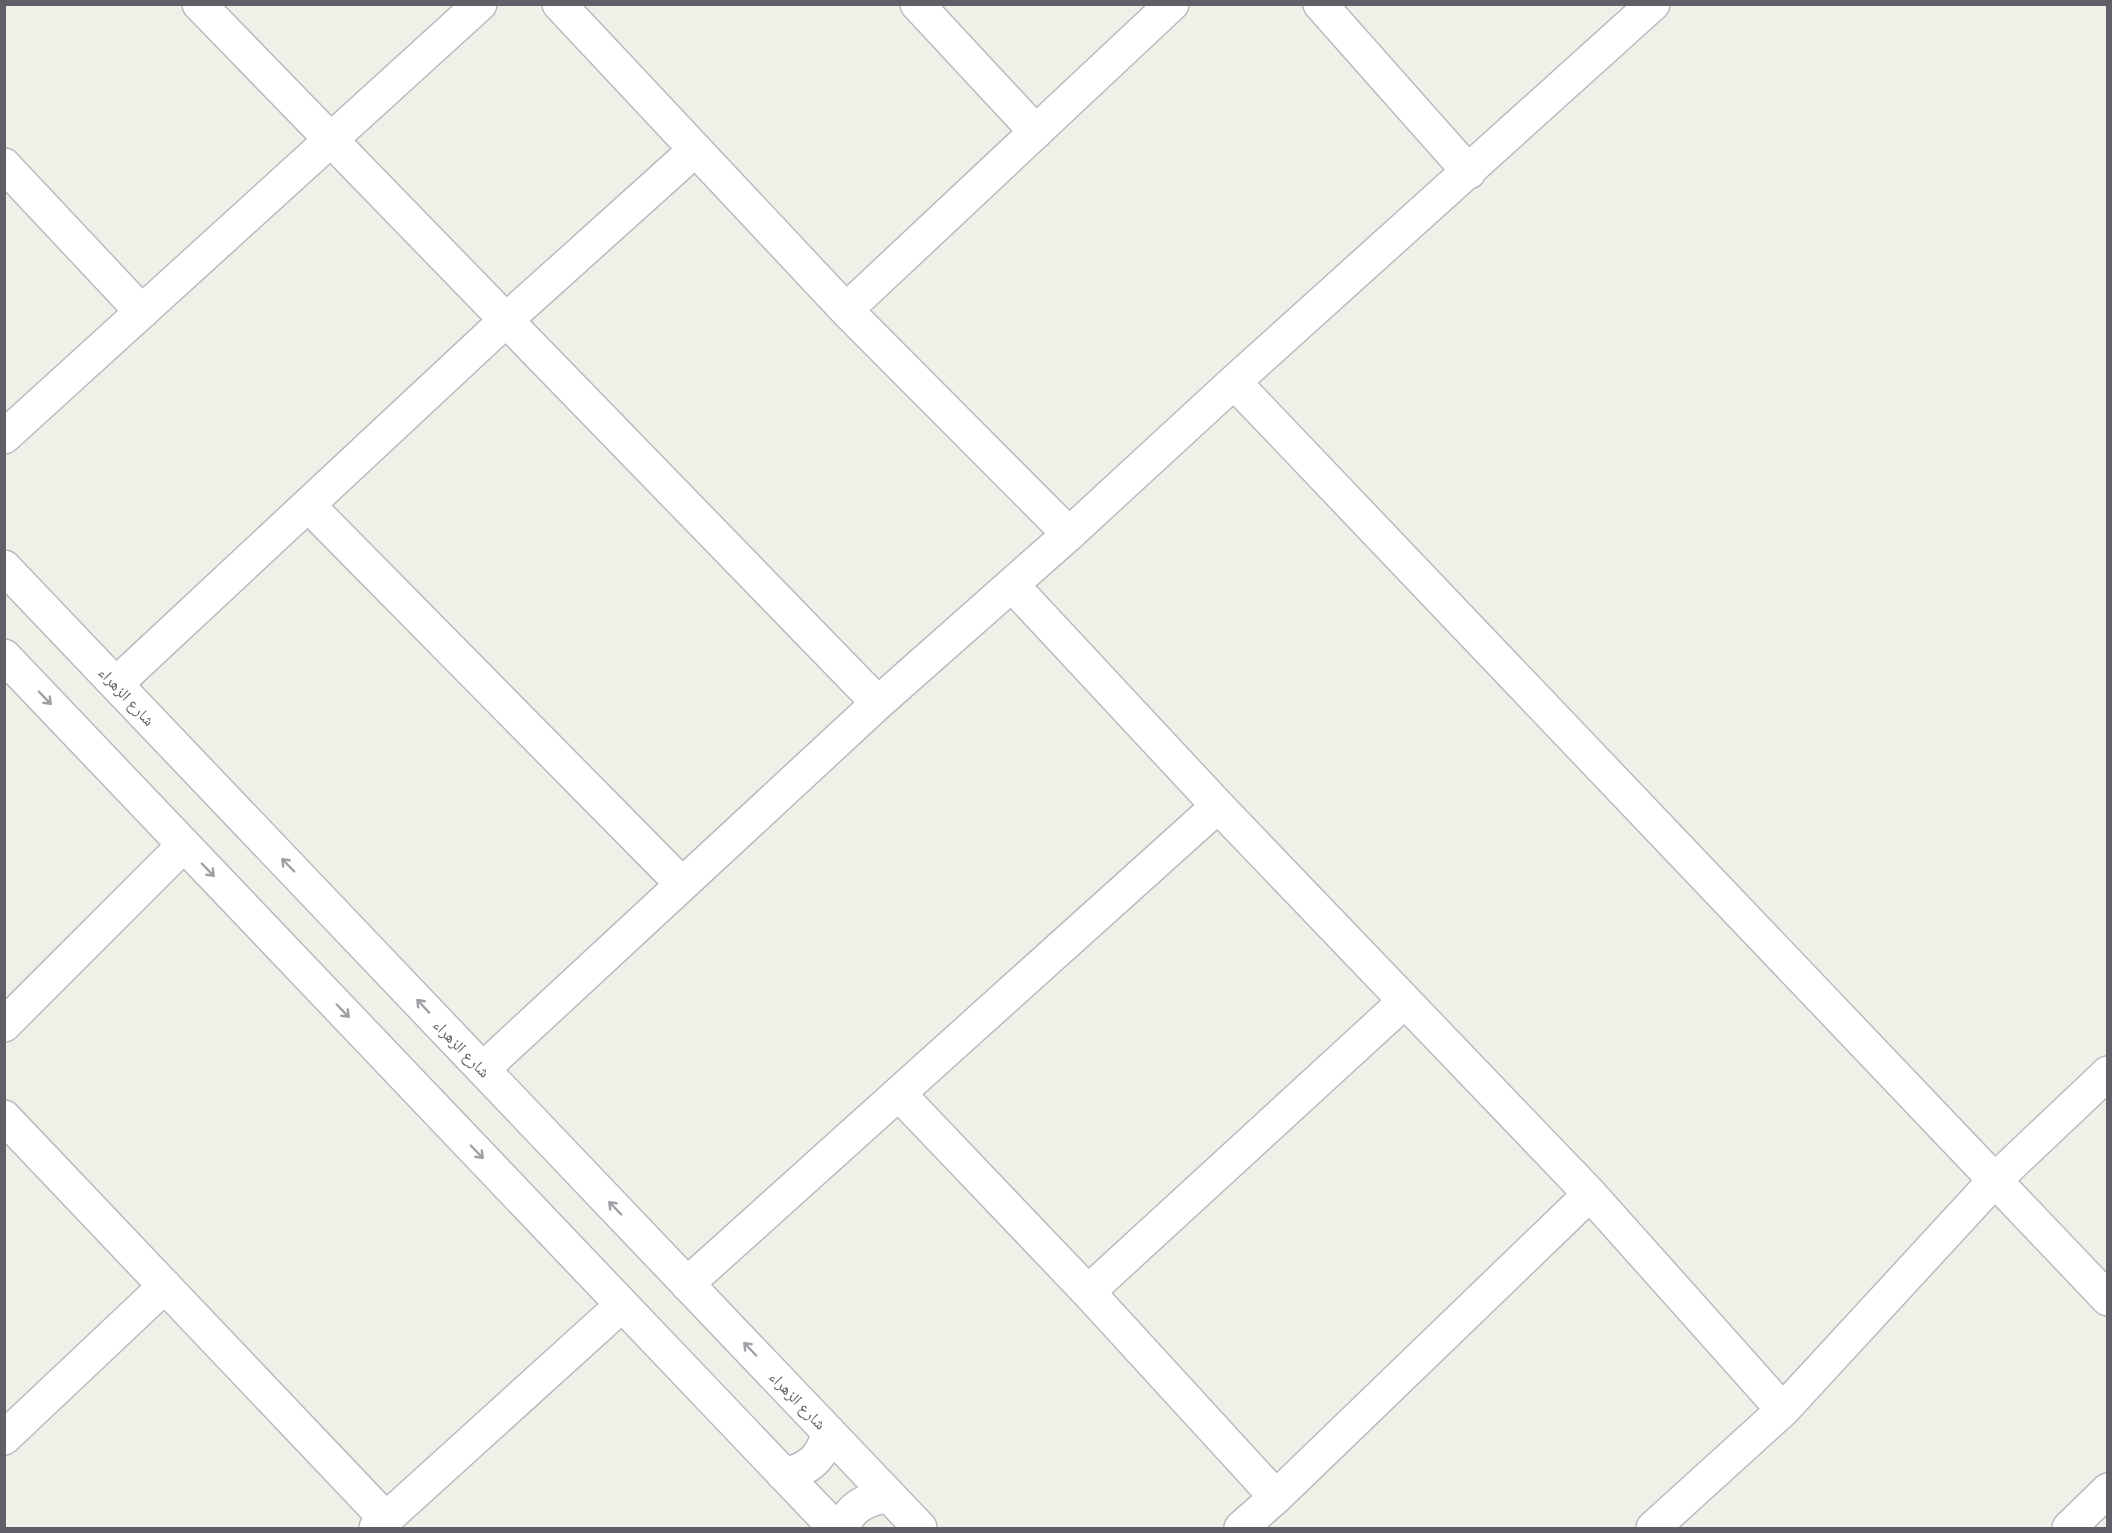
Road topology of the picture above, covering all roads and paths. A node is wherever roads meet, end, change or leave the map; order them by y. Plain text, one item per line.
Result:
1 (199, 4) edge
2 (480, 4) edge
3 (558, 4) edge
4 (917, 4) edge
5 (1172, 4) edge
6 (1320, 4) edge
7 (1653, 4) edge
8 (1036, 132) junction
9 (330, 140) junction
10 (695, 150) junction
11 (4, 165) edge
12 (1469, 172) junction
13 (846, 310) junction
14 (142, 312) junction
15 (505, 321) junction
16 (1234, 382) junction
17 (4, 437) edge
18 (308, 505) junction
19 (1069, 534) junction
20 (4, 567) edge
21 (1012, 585) junction
22 (4, 656) edge
23 (116, 684) junction
24 (878, 703) junction
25 (1218, 806) junction
26 (184, 845) junction
27 (682, 884) junction
28 (1406, 1001) junction
29 (4, 1025) edge
30 (483, 1069) junction
31 (2108, 1073) edge
32 (899, 1094) junction
33 (4, 1117) edge
34 (1995, 1180) junction
35 (1590, 1194) junction
36 (687, 1284) junction
37 (165, 1286) junction
38 (1088, 1292) junction
39 (2108, 1299) edge
40 (622, 1305) junction
41 (1783, 1410) junction
42 (828, 1431) junction
43 (4, 1438) edge
44 (783, 1474) junction
45 (2108, 1490) edge
46 (889, 1496) junction
47 (1276, 1497) junction
48 (381, 1524) edge
49 (1667, 1524) edge
50 (835, 1528) edge
51 (843, 1528) edge
52 (920, 1528) edge
53 (1242, 1528) edge
54 (2070, 1528) edge

1 - 9 street
2 - 9 street
3 - 10 street
4 - 8 street
5 - 8 street
6 - 12 street
7 - 12 street
8 - 13 street
9 - 14 street
9 - 15 street
10 - 13 street
10 - 15 street
11 - 14 street
12 - 16 street
13 - 19 street
14 - 17 street
15 - 18 street
15 - 24 street
16 - 19 street
16 - 34 street
18 - 23 street
18 - 27 street
19 - 21 street
20 - 23 street, شارع الزهراء
21 - 24 street
21 - 25 street
22 -> 26 street
30 -> 23 street, شارع الزهراء
24 - 27 street
25 - 28 street
25 - 32 street
26 - 29 street
26 -> 40 street
27 - 30 street
28 - 35 street
28 - 38 street
36 -> 30 street, شارع الزهراء
31 - 34 street
32 - 36 street
32 - 38 street
33 - 37 street
34 - 39 street
34 - 41 street
35 - 41 street
35 - 47 street
42 -> 36 street, شارع الزهراء
37 - 43 street
37 - 48 street
38 - 47 street
40 - 44 street
40 - 48 street
41 - 49 street
42 - 44 street
42 - 46 street, شارع الزهراء
44 - 50 street
45 - 54 street
46 - 51 street
46 - 52 street, شارع الزهراء
47 - 53 street

